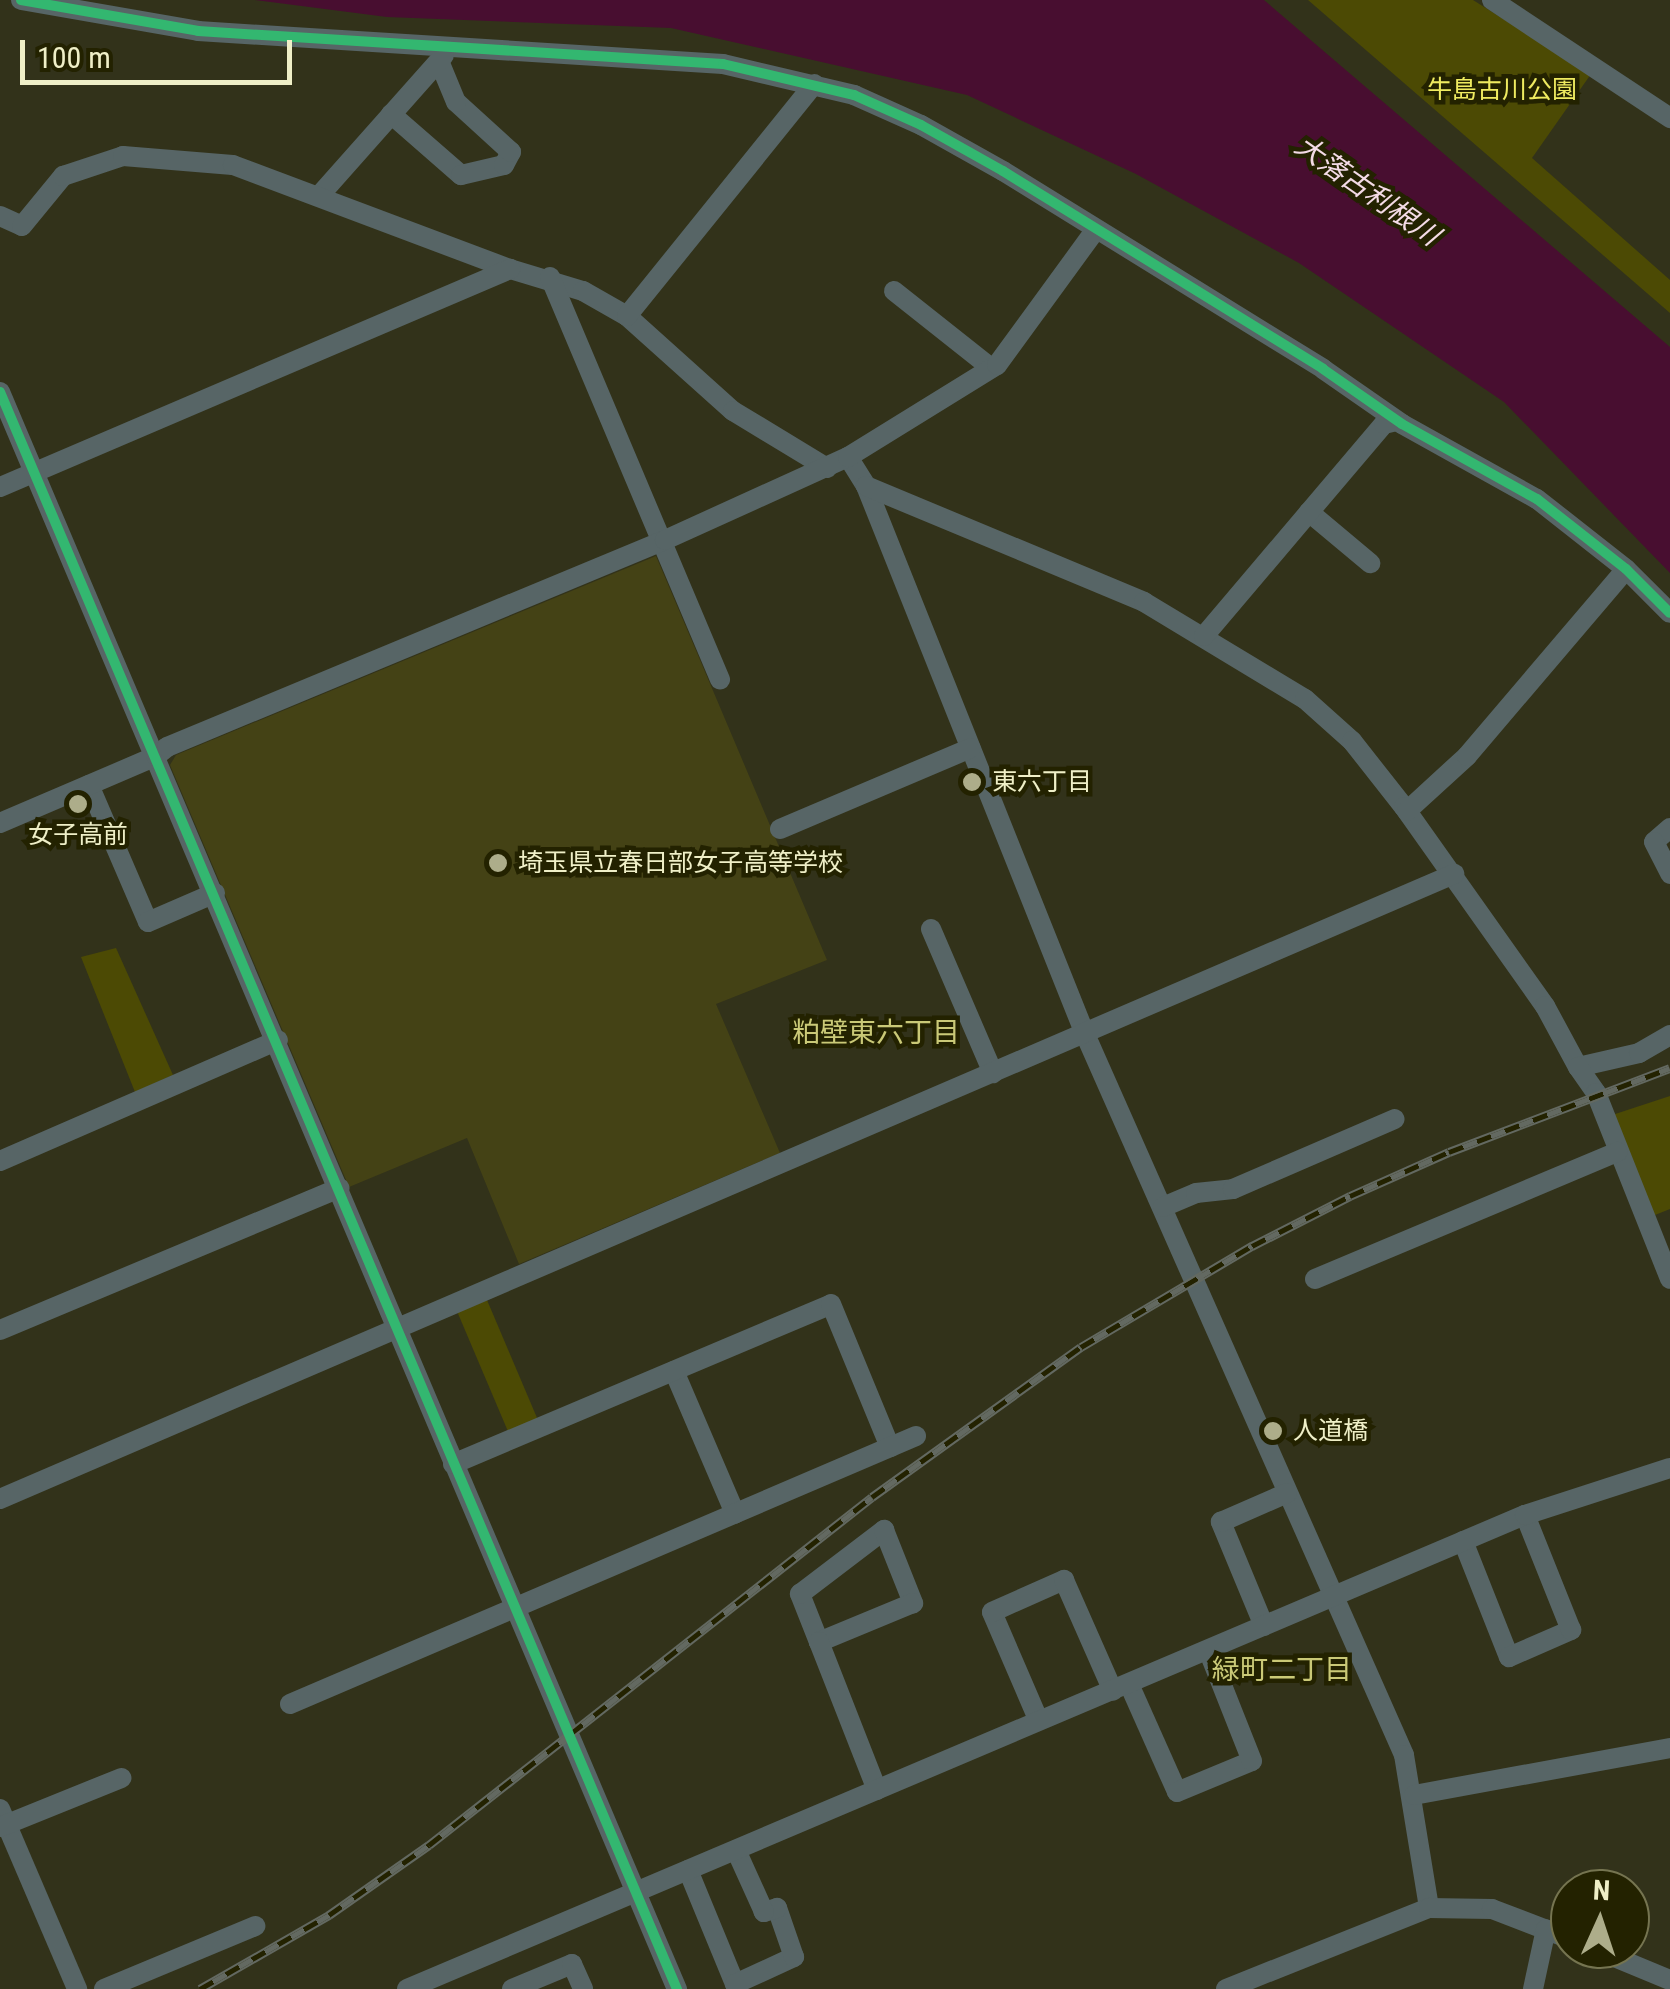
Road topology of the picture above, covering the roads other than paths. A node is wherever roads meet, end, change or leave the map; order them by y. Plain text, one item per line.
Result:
1 (21, 0) edge
2 (1492, 0) edge
3 (444, 55) junction
4 (814, 84) junction
5 (391, 114) junction
6 (1670, 118) edge
7 (319, 196) junction
8 (0, 216) edge
9 (1096, 230) junction
10 (510, 269) junction
11 (550, 278) junction
12 (894, 291) dead end
13 (627, 316) junction
14 (991, 368) junction
15 (0, 392) edge
16 (1397, 421) junction
17 (848, 457) junction
18 (827, 468) junction
19 (35, 473) junction
20 (866, 486) junction
21 (0, 488) edge
22 (1309, 512) junction
23 (665, 540) junction
24 (1370, 563) dead end
25 (1626, 569) junction
26 (1670, 614) edge
27 (1204, 636) junction
28 (720, 680) dead end
29 (972, 748) junction
30 (156, 756) junction
31 (89, 785) junction
32 (1408, 812) junction
33 (0, 823) edge
34 (1670, 828) edge
35 (780, 829) dead end
36 (1454, 874) junction
37 (1670, 874) edge
38 (215, 893) junction
39 (931, 928) dead end
40 (1086, 1034) junction
41 (1670, 1035) edge
42 (278, 1040) junction
43 (1578, 1067) junction
44 (993, 1073) junction
45 (1395, 1119) dead end
46 (1617, 1152) junction
47 (0, 1161) edge
48 (340, 1188) junction
49 (1163, 1207) junction
50 (1670, 1278) edge
51 (1316, 1279) dead end
52 (394, 1328) junction
53 (0, 1330) edge
54 (674, 1371) junction
55 (916, 1436) dead end
56 (890, 1447) junction
57 (453, 1464) junction
58 (1670, 1468) edge
59 (1287, 1492) junction
60 (0, 1499) edge
61 (735, 1514) junction
62 (1525, 1515) junction
63 (1462, 1541) junction
64 (1332, 1597) junction
65 (515, 1608) junction
66 (1264, 1626) junction
67 (819, 1642) junction
68 (1208, 1650) junction
69 (1121, 1687) junction
70 (290, 1704) dead end
71 (1038, 1719) junction
72 (1670, 1748) edge
73 (121, 1778) dead end
74 (877, 1790) junction
75 (1414, 1795) junction
76 (2, 1820) edge
77 (736, 1850) junction
78 (688, 1870) junction
79 (637, 1892) junction
80 (1429, 1908) junction
81 (255, 1926) dead end
82 (1546, 1929) junction
83 (1550, 1931) edge
84 (1643, 1969) edge
85 (1670, 1980) edge
86 (77, 1989) edge
87 (104, 1989) edge
88 (407, 1989) edge
89 (512, 1989) edge
90 (583, 1989) edge
91 (677, 1989) edge
92 (1226, 1989) edge
93 (1533, 1989) edge

1 - 3 street
2 - 6 street
3 - 4 street
3 - 5 street
3 - 5 street
4 - 9 street
4 - 13 street
5 - 7 street
7 - 8 street
7 - 10 street
9 - 14 street
9 - 16 street
10 - 11 street
10 - 19 street
11 - 13 street
11 - 23 street
12 - 14 street
13 - 18 street
14 - 17 street
15 - 19 street
16 - 22 street
16 - 25 street
17 - 18 street
17 - 20 street
18 - 23 street
19 - 21 street
19 - 30 street
20 - 27 street
20 - 29 street
22 - 24 street
22 - 27 street
23 - 28 street
23 - 30 street
25 - 26 street
25 - 32 street
27 - 32 street
29 - 35 street
29 - 40 street
30 - 31 street
30 - 38 street
31 - 33 street
31 - 38 street
32 - 36 street
34 - 37 street
36 - 40 street
36 - 43 street
38 - 42 street
39 - 44 street
40 - 44 street
40 - 49 street
41 - 43 street
42 - 47 street
42 - 48 street
43 - 46 street
44 - 52 street
45 - 49 street
46 - 50 street
46 - 51 street
48 - 52 street
48 - 53 street
49 - 59 street
52 - 57 street
52 - 60 street
54 - 56 street
54 - 57 street
54 - 61 street
55 - 56 street
56 - 61 street
57 - 65 street
58 - 62 street
59 - 64 street
59 - 66 street
61 - 65 street
62 - 63 street
62 - 63 street
63 - 64 street
64 - 66 street
64 - 75 street
65 - 70 street
65 - 79 street
66 - 68 street
67 - 67 street
67 - 74 street
68 - 69 street
68 - 69 street
69 - 71 street
69 - 71 street
71 - 74 street
72 - 75 street
73 - 76 street
74 - 77 street
75 - 80 street
76 - 86 street
77 - 78 street
77 - 78 street
78 - 79 street
79 - 88 street
79 - 91 street
80 - 82 street
80 - 92 street
81 - 87 street
82 - 83 street
82 - 93 street
84 - 85 street
89 - 90 street

